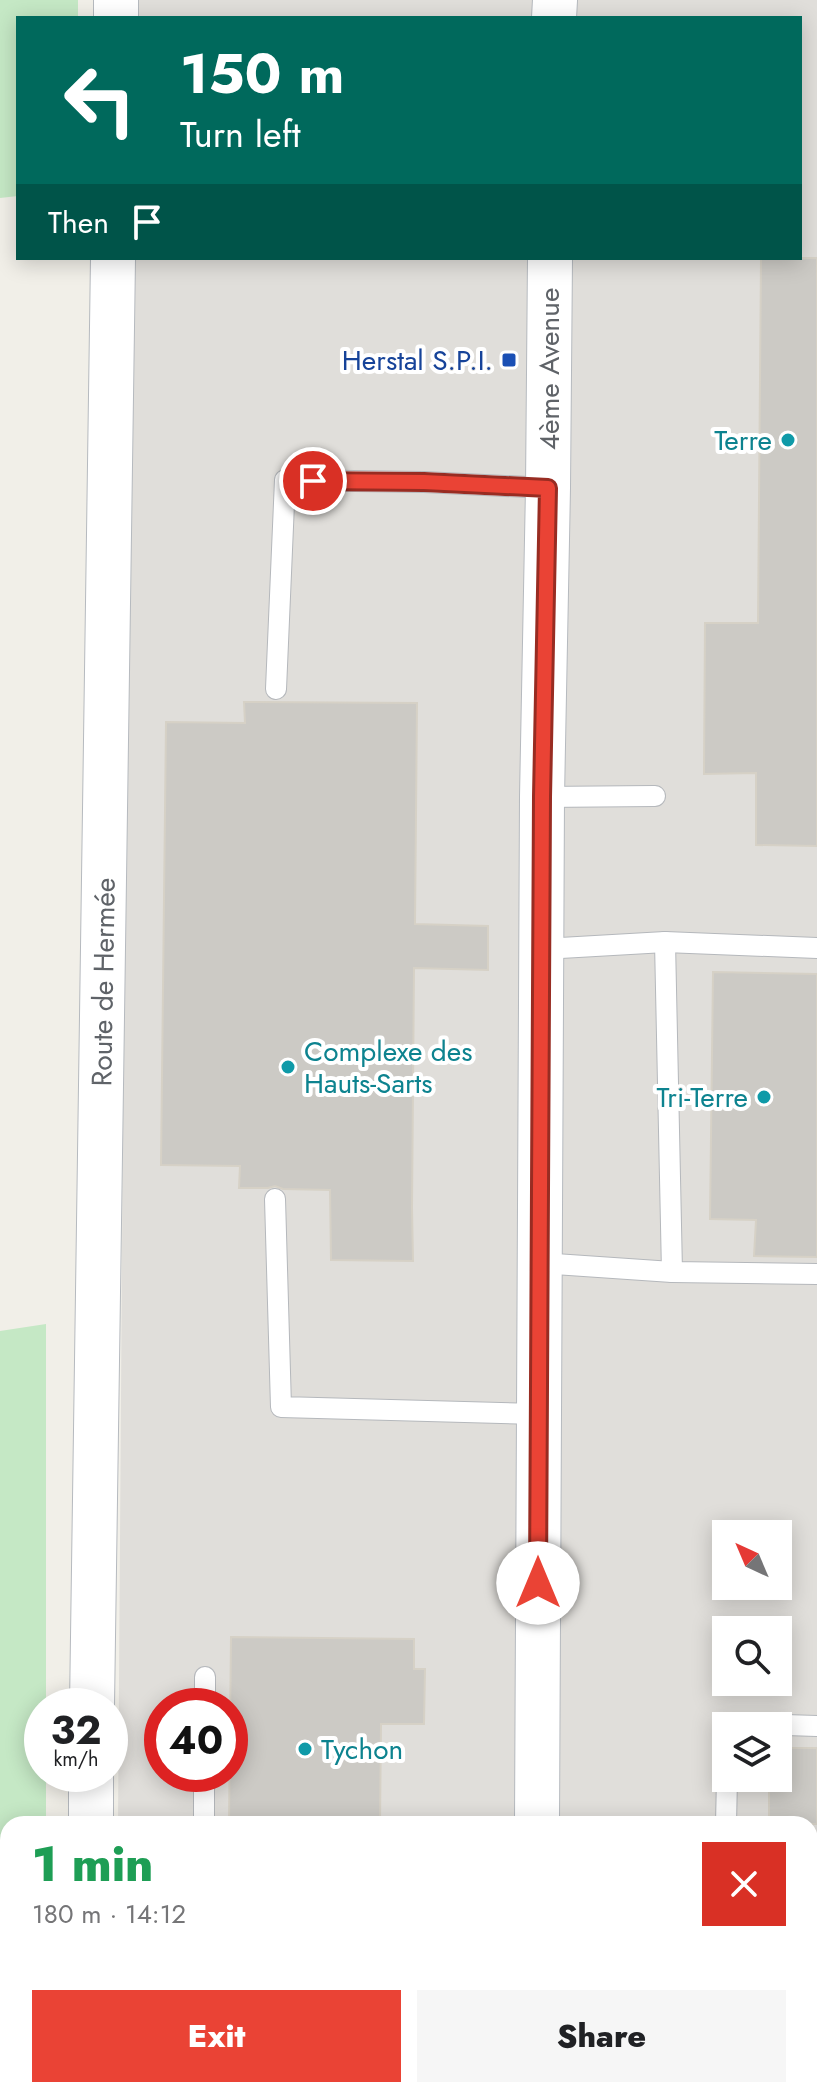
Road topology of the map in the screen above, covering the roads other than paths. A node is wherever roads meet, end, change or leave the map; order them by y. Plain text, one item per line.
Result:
1 (113, 260) edge
2 (550, 260) edge
3 (548, 488) junction
4 (276, 689) dead end
5 (655, 796) dead end
6 (542, 797) junction
7 (665, 942) junction
8 (817, 948) edge
9 (543, 949) junction
10 (275, 1199) dead end
11 (540, 1263) junction
12 (672, 1272) junction
13 (817, 1274) edge
14 (538, 1414) junction
15 (205, 1677) dead end
16 (92, 1688) edge
17 (205, 1688) edge
18 (792, 1725) edge
19 (817, 1726) edge
20 (91, 1792) edge
21 (204, 1792) edge
22 (727, 1792) edge
23 (91, 1816) edge
24 (204, 1816) edge
25 (537, 1816) edge
26 (726, 1816) edge

1 - 16 street, Route de Hermée
2 - 3 street, 4ème Avenue
3 - 4 lane
3 - 6 street, 4ème Avenue
5 - 6 lane
6 - 9 street, 4ème Avenue
7 - 8 lane
7 - 9 lane
7 - 12 lane
9 - 11 street, 4ème Avenue
10 - 14 lane
11 - 12 lane
11 - 14 street, 4ème Avenue
12 - 13 lane
14 - 25 street, 4ème Avenue
15 - 17 lane
18 - 19 lane
20 - 23 street
21 - 24 lane
22 - 26 lane

